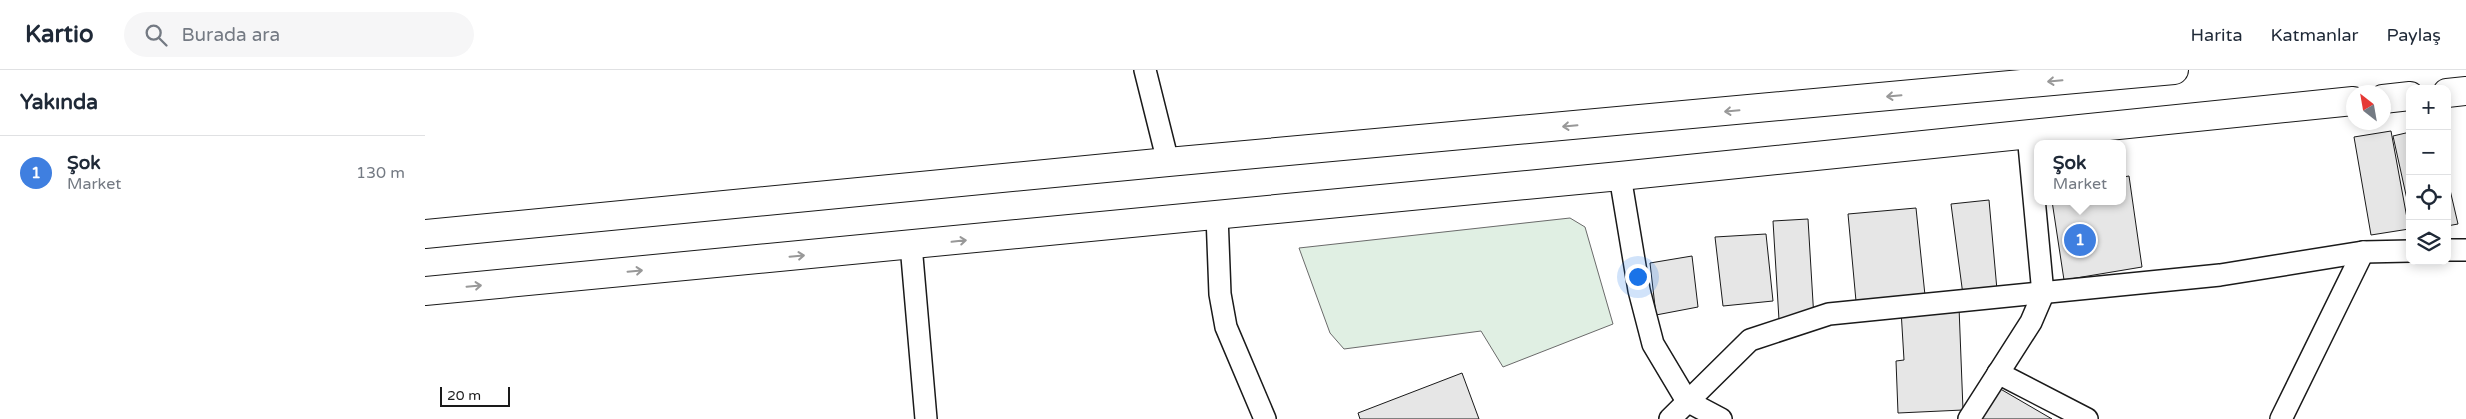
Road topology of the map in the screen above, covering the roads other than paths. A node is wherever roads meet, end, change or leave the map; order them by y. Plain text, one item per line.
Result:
1 (1145, 70) edge
2 (2174, 70) edge
3 (2466, 92) edge
4 (2451, 93) edge
5 (2406, 96) edge
6 (2391, 98) edge
7 (2346, 102) edge
8 (2028, 134) junction
9 (1168, 162) junction
10 (1620, 176) junction
11 (2034, 198) edge
12 (2035, 205) edge
13 (1217, 215) junction
14 (425, 234) edge
15 (911, 245) junction
16 (2451, 250) edge
17 (2466, 250) edge
18 (2406, 251) edge
19 (2363, 252) junction
20 (425, 291) edge
21 (2043, 294) junction
22 (1998, 373) junction
23 (1687, 401) junction
24 (926, 419) edge
25 (1265, 419) edge
26 (1670, 419) edge
27 (1721, 419) edge
28 (1969, 419) edge
29 (2087, 419) edge
30 (2281, 419) edge

1 - 9 street
2 -> 9 highway
3 - 4 highway
5 - 6 highway
7 - 8 highway
8 - 10 highway
8 - 11 street
9 - 14 highway
10 - 13 highway
10 - 23 street
12 - 21 street
15 -> 13 highway
13 - 25 street
20 -> 15 highway
15 - 24 street
16 - 17 street
18 - 19 street
19 - 21 street
19 - 30 street
21 - 22 street
21 - 23 street
22 - 28 street
22 - 29 street
23 - 26 street
23 - 27 street

